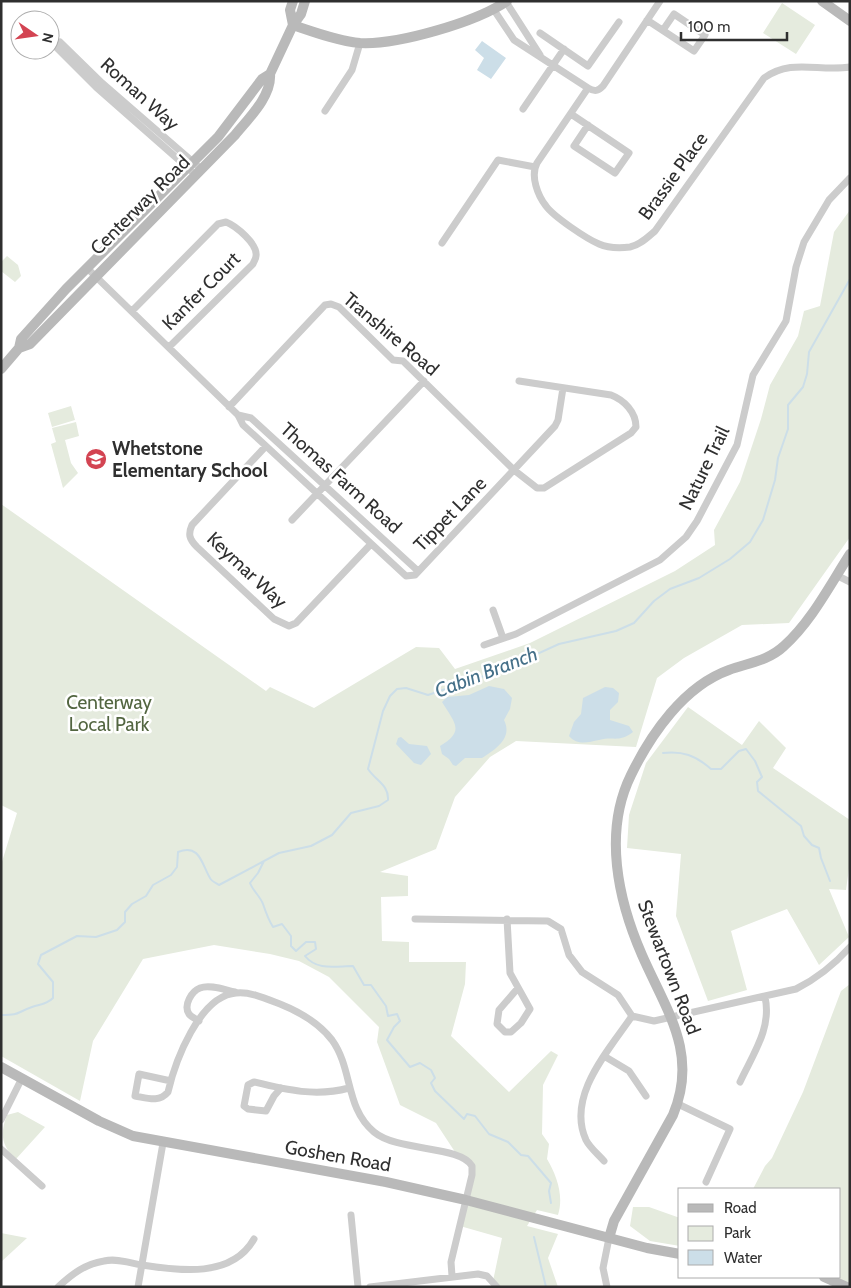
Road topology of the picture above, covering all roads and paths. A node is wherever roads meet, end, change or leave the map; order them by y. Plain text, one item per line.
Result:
1 (293, 1) edge
2 (305, 1) edge
3 (660, 1) edge
4 (822, 1) edge
5 (506, 2) edge
6 (494, 10) junction
7 (647, 20) junction
8 (850, 21) edge
9 (619, 22) dead end
10 (293, 25) junction
11 (663, 30) junction
12 (540, 33) dead end
13 (360, 43) junction
14 (60, 47) edge
15 (564, 49) junction
16 (540, 56) junction
17 (554, 65) junction
18 (850, 67) edge
19 (270, 74) junction
20 (588, 88) junction
21 (523, 109) dead end
22 (325, 110) dead end
23 (571, 114) junction
24 (588, 125) junction
25 (190, 164) junction
26 (535, 167) junction
27 (198, 172) junction
28 (850, 178) edge
29 (442, 244) dead end
30 (86, 268) junction
31 (95, 276) junction
32 (132, 311) junction
33 (169, 347) junction
34 (19, 348) junction
35 (1, 369) edge
36 (424, 381) junction
37 (519, 381) dead end
38 (563, 388) junction
39 (229, 407) junction
40 (238, 415) junction
41 (266, 446) junction
42 (514, 470) junction
43 (326, 485) junction
44 (317, 495) junction
45 (292, 520) dead end
46 (371, 544) junction
47 (850, 554) edge
48 (418, 571) junction
49 (836, 575) junction
50 (406, 576) joint
51 (850, 582) edge
52 (493, 610) dead end
53 (502, 638) junction
54 (484, 645) dead end
55 (507, 918) junction
56 (414, 919) dead end
57 (850, 947) edge
58 (518, 988) junction
59 (235, 992) junction
60 (765, 996) junction
61 (632, 1016) junction
62 (670, 1017) junction
63 (198, 1021) junction
64 (604, 1056) junction
65 (1, 1067) edge
66 (22, 1078) junction
67 (170, 1081) junction
68 (740, 1082) dead end
69 (281, 1088) junction
70 (349, 1088) junction
71 (646, 1096) dead end
72 (678, 1104) junction
73 (1, 1120) edge
74 (163, 1142) junction
75 (1, 1149) edge
76 (604, 1161) dead end
77 (706, 1182) dead end
78 (42, 1186) dead end
79 (466, 1200) junction
80 (350, 1215) dead end
81 (609, 1238) junction
82 (254, 1239) dead end
83 (678, 1254) edge
84 (142, 1265) junction
85 (452, 1276) junction
86 (826, 1278) edge
87 (389, 1286) edge
88 (58, 1287) edge
89 (138, 1287) edge
90 (358, 1287) edge
91 (370, 1287) edge
92 (497, 1287) edge
93 (607, 1287) edge
94 (847, 1287) edge

1 - 10 street, Centerway Road
2 - 10 street, Centerway Road
3 - 7 street
4 - 8 street
5 - 6 street
5 - 16 street
6 - 13 street
6 - 16 street
7 - 11 street
7 - 20 street
9 - 15 street
10 - 13 street
10 - 19 street, Centerway Road
11 - 11 street
12 - 15 street
13 - 22 street
14 - 25 street, Roman Way
15 - 17 street
16 - 17 street
17 - 20 street
17 - 21 street
18 - 26 street, Brassie Place
19 - 25 street, Centerway Road
19 - 27 street, Centerway Road
20 - 23 street
23 - 24 street
23 - 26 street
24 - 24 street
25 - 27 street, Roman Way
25 - 30 street, Centerway Road
26 - 29 street
27 - 31 street, Centerway Road
28 - 53 street, Nature Trail
30 - 31 street, Thomas Farm Road
30 - 34 street, Centerway Road
31 - 32 street, Thomas Farm Road
31 - 34 street, Centerway Road
32 - 33 street, Thomas Farm Road
32 - 33 street, Kanfer Court
33 - 39 street, Thomas Farm Road
34 - 35 street, Centerway Road
36 - 39 street, Transhire Road
36 - 42 street, Transhire Road
36 - 43 street
37 - 38 street, Transhire Road
38 - 42 street
38 - 42 street, Transhire Road
39 - 40 street, Thomas Farm Road
40 - 41 street, Thomas Farm Road
40 - 43 street, Thomas Farm Road
41 - 44 street, Thomas Farm Road
41 - 46 street, Keymar Way
42 - 48 street, Tippet Lane
43 - 44 street
43 - 48 street, Thomas Farm Road
44 - 45 street
44 - 46 street, Thomas Farm Road
46 - 50 street, Thomas Farm Road
47 - 49 street, Stewartown Road
48 - 50 street, Tippet Lane
49 - 51 street
49 - 62 street, Stewartown Road
52 - 53 street
53 - 54 street, Nature Trail
55 - 56 street
55 - 58 street
55 - 61 street
57 - 60 street
58 - 58 street
59 - 63 street
59 - 63 street
59 - 70 street
60 - 62 street
60 - 68 street
61 - 62 street
61 - 64 street
62 - 72 street, Stewartown Road
63 - 67 street
64 - 71 street
64 - 76 street
65 - 66 street, Goshen Road
66 - 73 street
66 - 74 street, Goshen Road
67 - 67 street
69 - 69 street
69 - 70 street
70 - 79 street
72 - 77 street
72 - 81 street, Stewartown Road
74 - 79 street, Goshen Road
74 - 84 street
75 - 78 street
79 - 81 street, Goshen Road
79 - 85 street
80 - 90 street
81 - 83 street, Goshen Road
81 - 93 street
82 - 84 street
84 - 88 street
84 - 89 street
85 - 87 street
85 - 92 street
86 - 94 street
87 - 91 street

